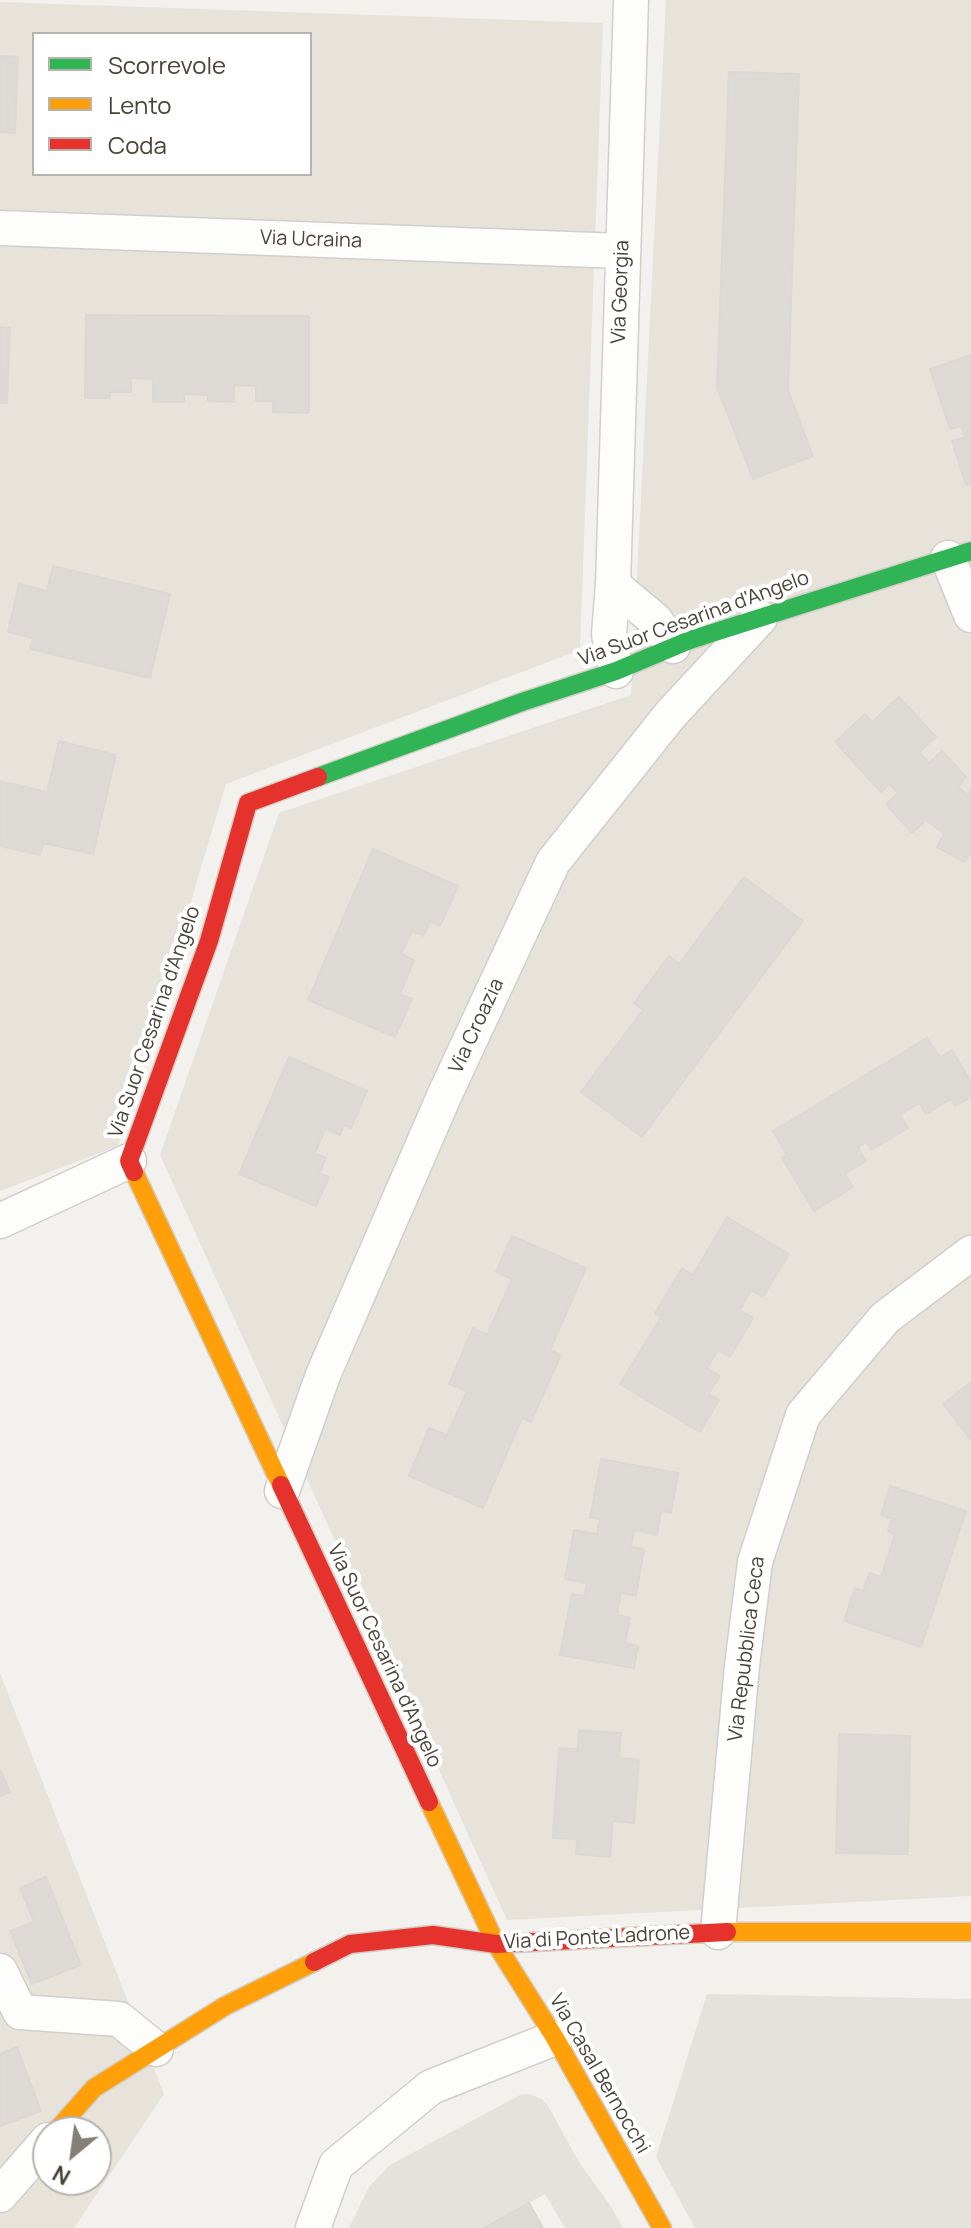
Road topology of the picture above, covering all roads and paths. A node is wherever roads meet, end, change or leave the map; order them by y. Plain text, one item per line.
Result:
1 (631, 0) edge
2 (0, 228) edge
3 (622, 251) junction
4 (960, 555) edge
5 (613, 585) junction
6 (763, 615) junction
7 (971, 615) edge
8 (673, 646) junction
9 (616, 671) junction
10 (129, 1161) junction
11 (0, 1221) edge
12 (971, 1253) edge
13 (282, 1491) junction
14 (718, 1932) junction
15 (971, 1932) edge
16 (496, 1944) junction
17 (0, 1971) edge
18 (10, 2018) edge
19 (555, 2038) junction
20 (156, 2049) junction
21 (69, 2116) edge
22 (32, 2158) edge
23 (0, 2195) edge
24 (313, 2228) edge
25 (662, 2228) edge

1 - 3 street, Via Georgia
2 - 3 street, Via Ucraina
3 - 5 street, Via Georgia
4 - 6 street, Via Suor Cesarina d'Angelo
4 - 7 street
5 - 8 street
5 - 9 street, Via Georgia
6 - 8 street, Via Suor Cesarina d'Angelo
6 - 13 street, Via Croazia
8 - 9 street, Via Suor Cesarina d'Angelo
9 - 10 street, Via Suor Cesarina d'Angelo
10 - 11 street
10 - 13 street, Via Suor Cesarina d'Angelo
12 - 14 street, Via Repubblica Ceca
13 - 16 street, Via Suor Cesarina d'Angelo
14 - 15 street, Via di Ponte Ladrone
14 - 16 street, Via di Ponte Ladrone
16 - 19 street, Via Casal Bernocchi
16 - 20 street, Via di Ponte Ladrone
17 - 18 street
18 - 20 street
19 - 24 street
19 - 25 street, Via Casal Bernocchi
20 - 21 street, Via di Ponte Ladrone
22 - 23 street

